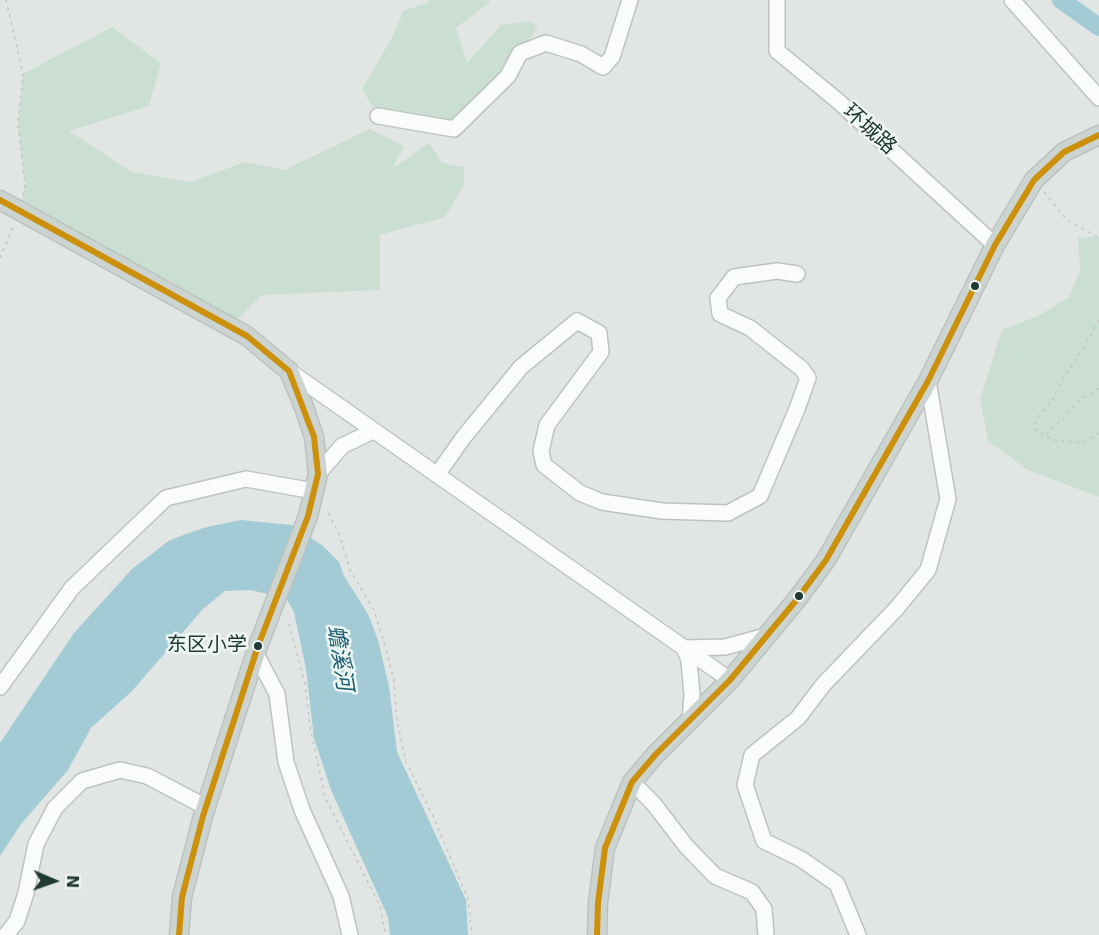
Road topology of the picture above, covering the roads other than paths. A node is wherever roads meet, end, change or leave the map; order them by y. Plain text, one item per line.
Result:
1 (630, 0) edge
2 (777, 0) edge
3 (1012, 0) edge
4 (1099, 98) edge
5 (378, 116) dead end
6 (1099, 135) edge
7 (0, 200) edge
8 (995, 246) junction
9 (797, 273) dead end
10 (289, 371) junction
11 (928, 381) junction
12 (374, 431) junction
13 (437, 475) junction
14 (316, 483) junction
15 (766, 636) junction
16 (684, 648) junction
17 (256, 654) junction
18 (730, 680) junction
19 (0, 687) edge
20 (690, 721) junction
21 (632, 782) junction
22 (206, 807) junction
23 (6, 935) edge
24 (179, 935) edge
25 (350, 935) edge
26 (597, 935) edge
27 (766, 935) edge
28 (858, 935) edge

1 - 5 street
2 - 8 street, 环城路
3 - 4 street
6 - 8 main road
7 - 10 main road
8 - 11 main road
9 - 13 street
10 - 12 street
10 - 14 main road
11 - 15 main road
11 - 28 street
12 - 13 street
12 - 14 street
13 - 16 street
14 - 17 main road
14 - 19 street
15 - 16 street
15 - 18 main road
16 - 18 street
16 - 20 street
17 - 22 main road
17 - 25 street
18 - 20 main road
20 - 21 main road
21 - 26 main road
21 - 27 street
22 - 23 street
22 - 24 main road

